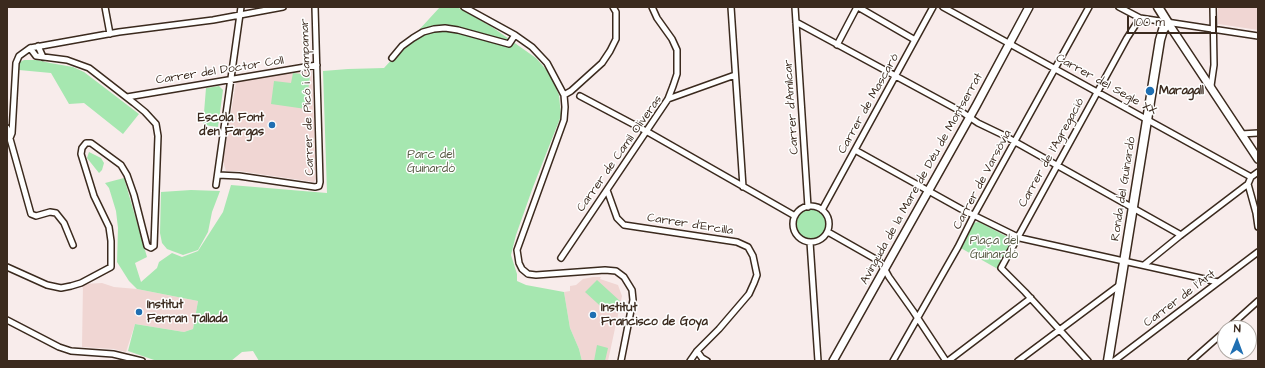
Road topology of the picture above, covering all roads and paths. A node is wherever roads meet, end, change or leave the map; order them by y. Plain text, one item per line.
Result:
1 (105, 7) edge
2 (241, 7) edge
3 (283, 7) edge
4 (315, 7) edge
5 (464, 7) edge
6 (613, 7) edge
7 (652, 7) edge
8 (731, 7) edge
9 (795, 7) edge
10 (857, 7) edge
11 (933, 7) edge
12 (943, 7) edge
13 (1030, 7) edge
14 (1089, 7) edge
15 (1119, 7) edge
16 (1158, 7) edge
17 (1213, 7) edge
18 (240, 15) junction
19 (1140, 18) junction
20 (796, 22) junction
21 (1168, 23) junction
22 (1213, 29) junction
23 (110, 34) junction
24 (515, 35) junction
25 (1258, 36) edge
26 (915, 40) junction
27 (1009, 44) junction
28 (837, 45) junction
29 (38, 46) junction
30 (30, 48) junction
31 (43, 57) junction
32 (392, 58) dead end
33 (317, 65) junction
34 (1054, 68) junction
35 (736, 75) junction
36 (895, 77) junction
37 (230, 80) junction
38 (1211, 86) junction
39 (1097, 92) junction
40 (564, 95) junction
41 (580, 96) dead end
42 (126, 97) junction
43 (668, 99) junction
44 (969, 118) junction
45 (1146, 119) junction
46 (7, 128) edge
47 (646, 131) junction
48 (1258, 133) edge
49 (1241, 134) junction
50 (8, 138) edge
51 (1014, 141) junction
52 (855, 150) junction
53 (1258, 159) edge
54 (1057, 165) junction
55 (1258, 172) edge
56 (218, 175) junction
57 (1251, 177) junction
58 (1248, 184) junction
59 (216, 185) dead end
60 (743, 187) junction
61 (606, 190) junction
62 (928, 190) junction
63 (808, 207) junction
64 (1133, 208) junction
65 (822, 210) junction
66 (974, 215) junction
67 (795, 216) junction
68 (1258, 227) edge
69 (828, 232) junction
70 (1181, 235) junction
71 (1018, 237) junction
72 (810, 242) junction
73 (73, 245) dead end
74 (1258, 252) edge
75 (561, 258) dead end
76 (1124, 262) junction
77 (1144, 265) junction
78 (7, 267) edge
79 (884, 268) junction
80 (1218, 282) junction
81 (1121, 284) junction
82 (1031, 298) junction
83 (1258, 301) edge
84 (917, 318) junction
85 (7, 320) edge
86 (1237, 320) edge
87 (1059, 330) junction
88 (1217, 338) edge
89 (697, 352) junction
90 (142, 361) edge
91 (621, 361) edge
92 (690, 361) edge
93 (707, 361) edge
94 (818, 361) edge
95 (833, 361) edge
96 (893, 361) edge
97 (947, 361) edge
98 (1018, 361) edge
99 (1088, 361) edge
100 (1108, 361) edge
101 (1114, 361) edge
102 (1191, 361) edge

1 - 23 street
2 - 18 street
3 - 18 street
4 - 33 street, Carrer de Picó i Campamar
5 - 24 street
6 - 40 street
7 - 43 street
8 - 35 street
9 - 20 street, Carrer d'Amílcar
10 - 26 street
10 - 28 street
11 - 26 street, Carrer de Mascaró
12 - 27 street, Carrer del Segle XX
13 - 27 street, Avinguda de la Mare de Déu de Montserrat
14 - 34 street, Carrer de Varsòvia
15 - 19 street
16 - 21 main road
17 - 22 street
18 - 23 street
18 - 37 street
19 - 21 street
19 - 39 street, Carrer de l'Agregació
20 - 28 street
20 - 63 street, Carrer d'Amílcar
21 - 22 street
21 - 38 street
21 - 45 main road, Ronda del Guinardó
22 - 25 street
22 - 38 street
23 - 29 street
24 - 32 street
24 - 40 street
26 - 36 street, Carrer de Mascaró
27 - 34 street, Carrer del Segle XX
27 - 44 street, Avinguda de la Mare de Déu de Montserrat
28 - 36 street
29 - 30 street
29 - 31 street
30 - 31 street
30 - 50 street
31 - 42 street
33 - 37 street, Carrer del Doctor Coll
33 - 56 street, Carrer de Picó i Campamar
34 - 39 street, Carrer del Segle XX
34 - 51 street, Carrer de Varsòvia
35 - 43 street, Carrer de Camil Oliveras
35 - 60 street
36 - 44 street
36 - 52 street, Carrer de Mascaró
37 - 42 street, Carrer del Doctor Coll
37 - 56 street
38 - 49 street
39 - 45 street, Carrer del Segle XX
39 - 54 street, Carrer de l'Agregació
40 - 91 street
41 - 47 street
42 - 78 street
43 - 47 street, Carrer de Camil Oliveras
44 - 51 street
44 - 62 street, Avinguda de la Mare de Déu de Montserrat
45 - 57 street, Carrer del Segle XX
45 - 64 main road, Ronda del Guinardó
46 - 50 street
47 - 60 street
47 - 61 street, Carrer de Camil Oliveras
48 - 49 street
49 - 53 street
50 - 73 street
51 - 54 street
51 - 66 street, Carrer de Varsòvia
52 - 62 street
52 - 65 street, Carrer de Mascaró
54 - 64 street
54 - 71 street, Carrer de l'Agregació
55 - 57 street
56 - 59 street
57 - 58 street
58 - 68 street
58 - 70 street
60 - 67 street
61 - 75 street, Carrer de Camil Oliveras
61 - 89 street, Carrer d'Ercilla
62 - 66 street
62 - 79 street, Avinguda de la Mare de Déu de Montserrat
63 - 65 street
63 - 67 street
64 - 70 street
64 - 76 main road, Ronda del Guinardó
65 - 69 street
66 - 71 street
66 - 84 street, Carrer de Varsòvia
67 - 72 street
69 - 72 street
69 - 79 street
70 - 77 street
71 - 76 street
71 - 82 street
72 - 94 street
74 - 80 street, Carrer de l'Art
76 - 77 street
76 - 81 main road, Ronda del Guinardó
77 - 80 street
79 - 84 street
79 - 95 street, Avinguda de la Mare de Déu de Montserrat
80 - 101 street, Carrer de l'Art
81 - 87 street
81 - 100 main road, Ronda del Guinardó
82 - 87 street
82 - 97 street
83 - 86 street
84 - 96 street, Carrer de Varsòvia
84 - 97 street
85 - 90 street
87 - 98 street
87 - 99 street
88 - 102 street
89 - 92 street, Carrer d'Ercilla
89 - 93 street

